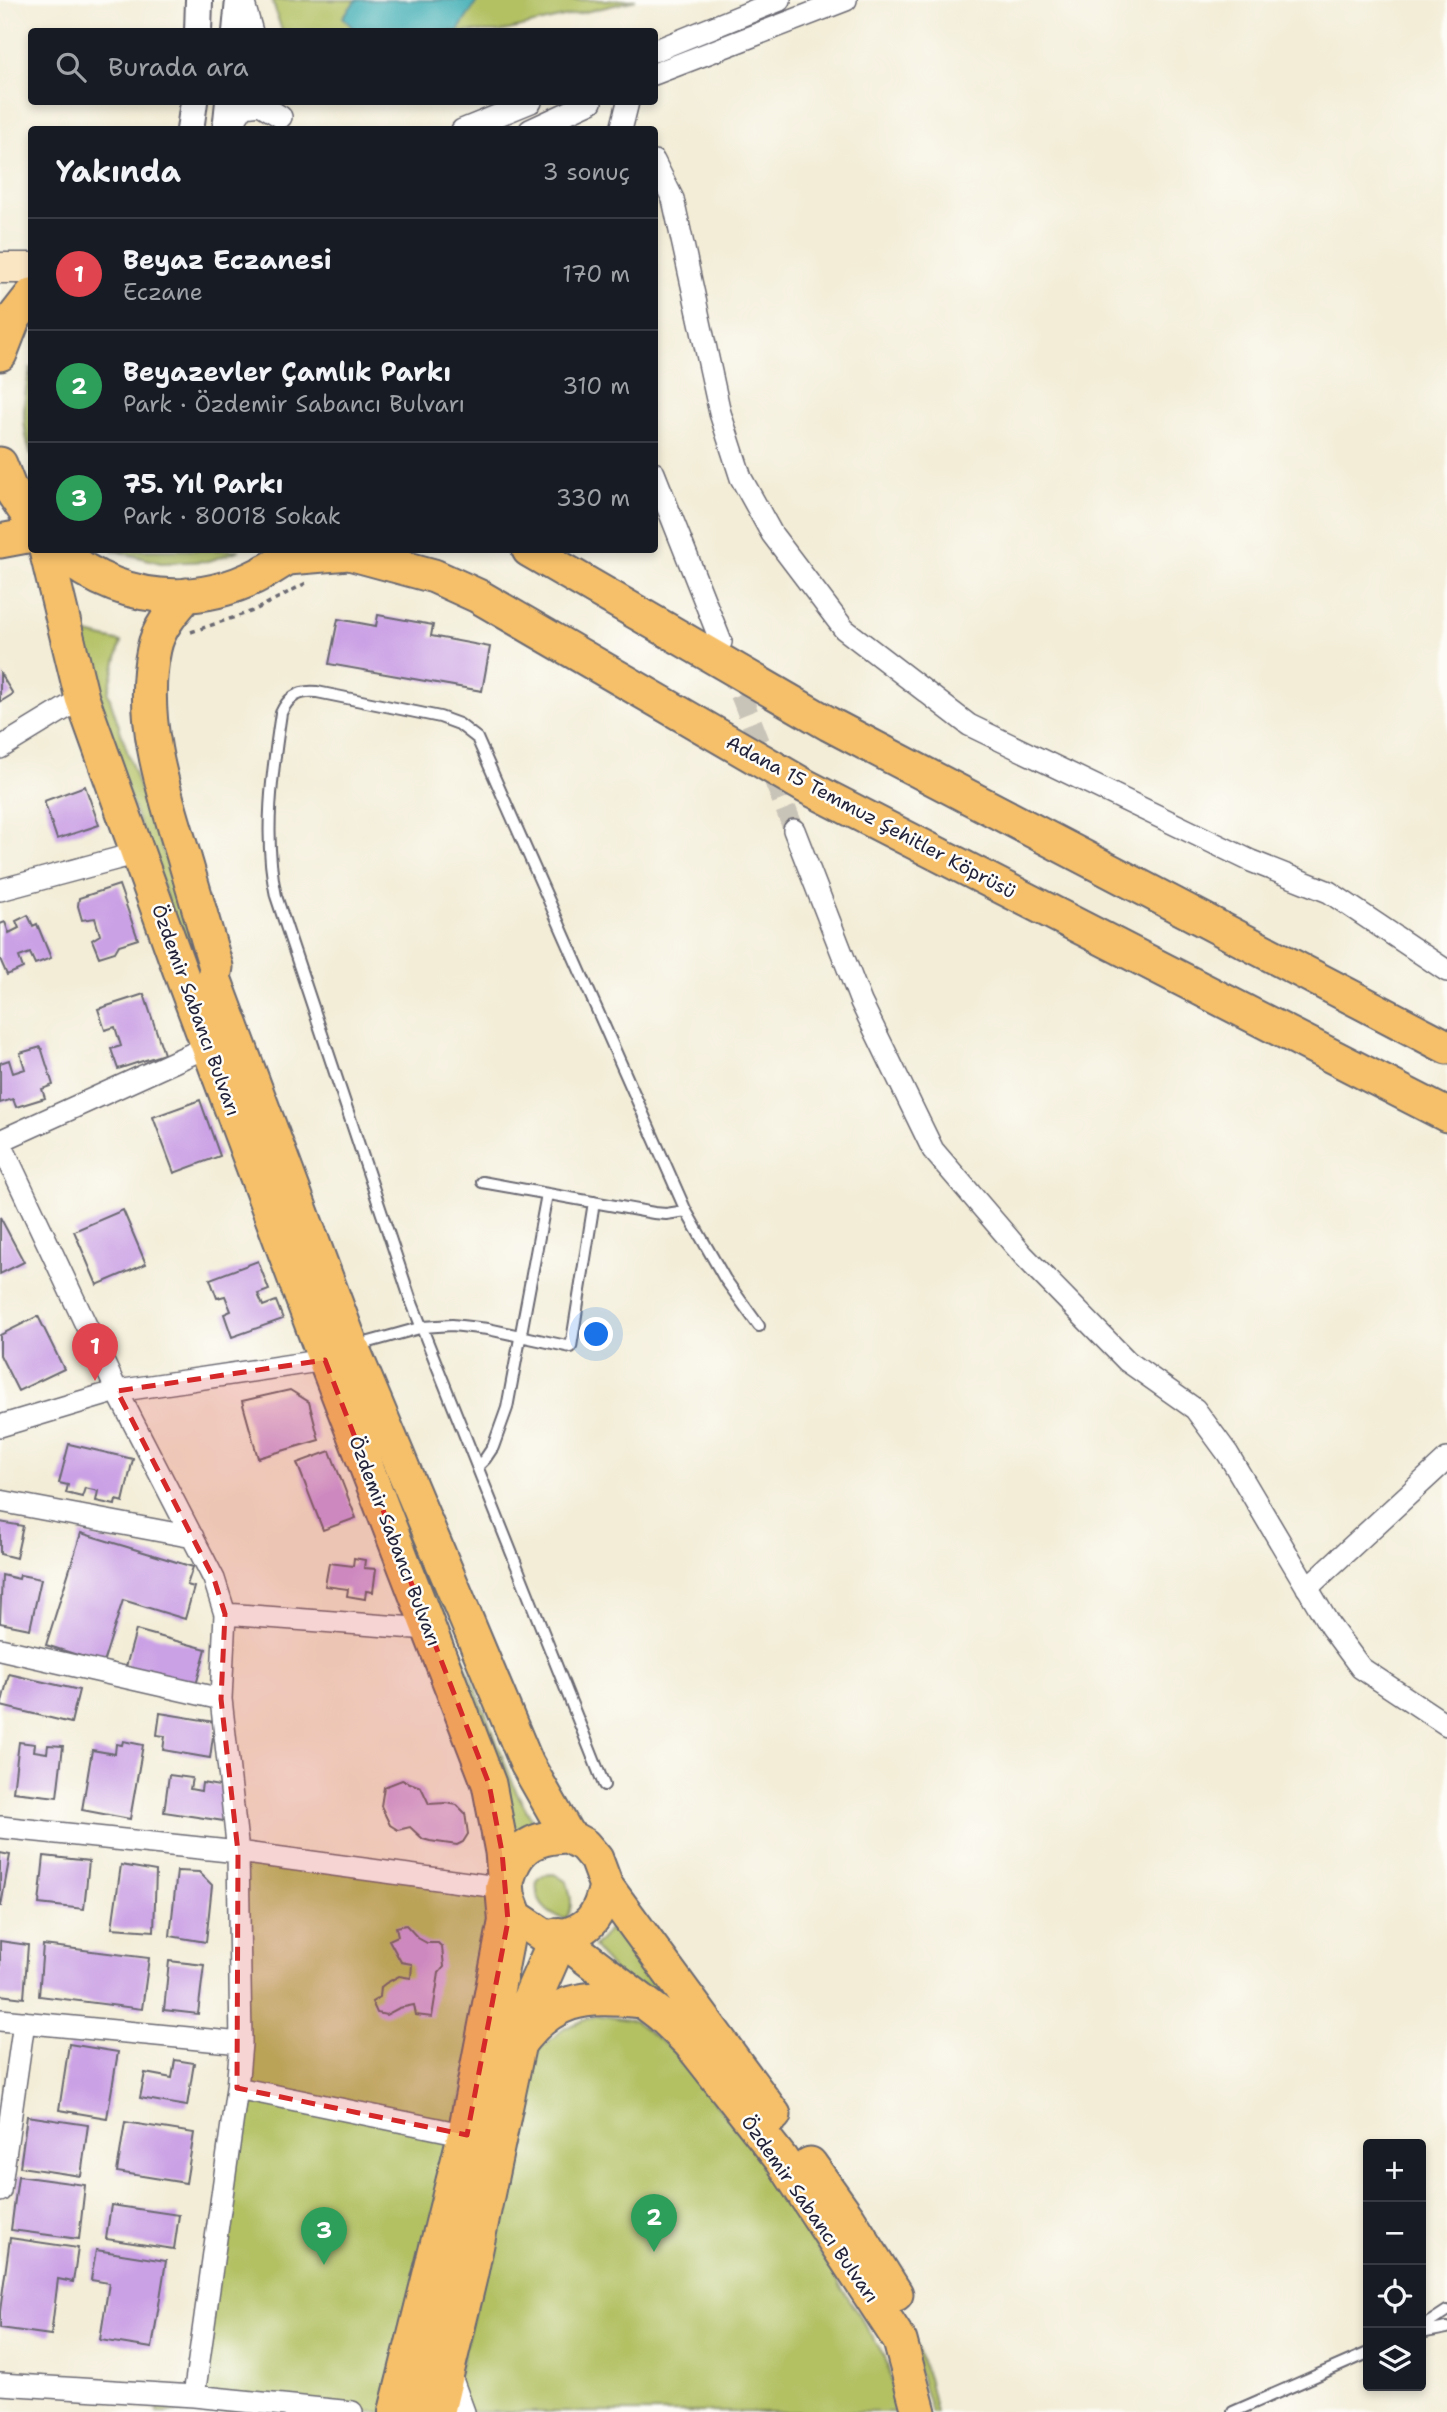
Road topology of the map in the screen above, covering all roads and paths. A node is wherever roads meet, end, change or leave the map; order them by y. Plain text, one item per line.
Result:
1 (199, 0) edge
2 (241, 0) edge
3 (780, 0) edge
4 (846, 0) edge
5 (198, 28) edge
6 (237, 28) edge
7 (251, 28) edge
8 (658, 49) edge
9 (658, 72) edge
10 (194, 105) edge
11 (229, 105) edge
12 (252, 105) edge
13 (262, 105) edge
14 (524, 105) edge
15 (584, 105) edge
16 (281, 116) edge
17 (191, 126) edge
18 (228, 126) edge
19 (231, 126) edge
20 (472, 126) edge
21 (539, 126) edge
22 (658, 169) edge
23 (0, 268) edge
24 (28, 268) edge
25 (28, 300) edge
26 (0, 354) edge
27 (0, 464) edge
28 (658, 483) edge
29 (28, 515) edge
30 (28, 536) edge
31 (0, 541) edge
32 (47, 553) edge
33 (61, 553) edge
34 (534, 553) edge
35 (293, 554) edge
36 (311, 581) dead end
37 (187, 595) junction
38 (189, 633) dead end
39 (721, 642) tunnel mouth
40 (82, 698) junction
41 (0, 748) edge
42 (794, 830) tunnel mouth
43 (138, 853) junction
44 (0, 890) edge
45 (1447, 971) edge
46 (209, 1046) junction
47 (1447, 1047) edge
48 (1447, 1115) edge
49 (0, 1142) edge
50 (482, 1182) dead end
51 (10, 1187) edge
52 (547, 1194) junction
53 (594, 1202) junction
54 (687, 1210) junction
55 (760, 1326) dead end
56 (423, 1327) junction
57 (521, 1336) junction
58 (338, 1353) junction
59 (117, 1391) junction
60 (0, 1426) edge
61 (1447, 1459) edge
62 (478, 1466) junction
63 (0, 1501) edge
64 (193, 1537) junction
65 (1307, 1588) junction
66 (225, 1614) junction
67 (428, 1629) junction
68 (0, 1649) edge
69 (221, 1699) junction
70 (1447, 1725) edge
71 (604, 1785) dead end
72 (0, 1827) edge
73 (568, 1836) junction
74 (238, 1852) junction
75 (606, 1886) junction
76 (505, 1888) junction
77 (559, 1937) junction
78 (643, 2001) junction
79 (0, 2020) edge
80 (24, 2022) junction
81 (241, 2043) junction
82 (515, 2049) junction
83 (237, 2088) junction
84 (467, 2135) junction
85 (0, 2192) edge
86 (1447, 2311) edge
87 (1426, 2325) edge
88 (1447, 2328) edge
89 (1426, 2332) edge
90 (1363, 2355) edge
91 (447, 2364) junction
92 (0, 2384) edge
93 (194, 2396) junction
94 (159, 2403) edge
95 (352, 2412) edge
96 (398, 2412) edge
97 (435, 2412) edge
98 (464, 2412) edge
99 (919, 2412) edge
100 (943, 2412) edge
101 (1233, 2412) edge

1 - 5 street
2 - 6 street
2 - 7 street
3 - 8 street
4 - 9 street
10 - 17 street
11 - 18 street
12 - 19 street
13 - 16 street
14 - 20 street
15 - 21 street
22 - 45 street
23 - 24 main road
25 - 26 main road
27 - 29 main road
28 - 39 street
30 - 31 main road
32 - 40 main road, Özdemir Sabancı Bulvarı
33 - 37 main road
34 - 47 main road
35 - 37 main road
35 - 48 main road, Adana 15 Temmuz Şehitler Köprüsü
36 - 38 path
37 - 58 main road, Özdemir Sabancı Bulvarı
40 - 41 street
40 - 43 main road, Özdemir Sabancı Bulvarı
42 - 65 street
43 - 44 street
43 - 46 main road, Özdemir Sabancı Bulvarı
46 - 49 street
46 - 58 main road, Özdemir Sabancı Bulvarı
49 - 51 street
50 - 52 lane
51 - 59 street
52 - 53 lane
52 - 57 lane
53 - 54 lane
53 - 57 lane
54 - 55 lane
54 - 56 lane
56 - 57 lane
56 - 58 lane
56 - 62 lane
57 - 62 lane
58 - 59 street
58 - 67 main road, Özdemir Sabancı Bulvarı
58 - 73 main road, Özdemir Sabancı Bulvarı
59 - 60 street
59 - 64 street
61 - 65 street
62 - 71 lane
63 - 64 street
64 - 66 street
65 - 70 street
66 - 67 street
66 - 69 street
67 - 76 main road, Özdemir Sabancı Bulvarı
68 - 69 street
69 - 74 street
72 - 74 street
73 - 75 main road, Özdemir Sabancı Bulvarı
73 - 76 main road
74 - 76 street
74 - 81 street
75 - 77 main road
75 - 100 main road, Özdemir Sabancı Bulvarı
76 - 77 main road, Özdemir Sabancı Bulvarı
76 - 84 highway
77 - 78 main road, Özdemir Sabancı Bulvarı
77 - 82 highway
78 - 82 main road
78 - 99 main road, Özdemir Sabancı Bulvarı
79 - 80 street
80 - 81 street
80 - 85 street
81 - 83 street
82 - 91 highway
83 - 84 street
83 - 93 street
84 - 96 highway
86 - 87 lane
88 - 89 lane
90 - 101 lane
91 - 97 highway
91 - 98 street
92 - 94 street
93 - 94 street
93 - 95 street

